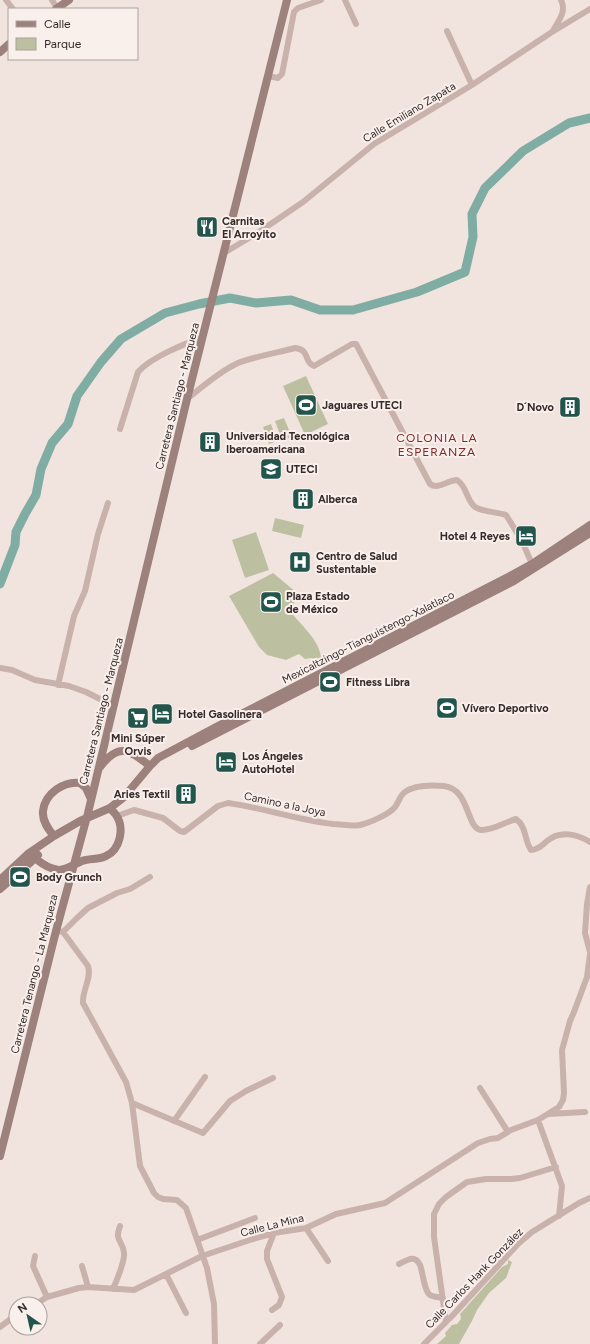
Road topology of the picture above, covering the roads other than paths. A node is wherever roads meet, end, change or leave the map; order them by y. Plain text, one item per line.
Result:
1 (6, 0) edge
2 (69, 0) edge
3 (287, 0) edge
4 (321, 0) edge
5 (345, 0) edge
6 (562, 3) edge
7 (12, 8) edge
8 (58, 8) edge
9 (590, 9) edge
10 (572, 20) junction
11 (356, 24) dead end
12 (447, 31) dead end
13 (552, 32) junction
14 (8, 45) edge
15 (0, 52) edge
16 (268, 76) junction
17 (472, 85) junction
18 (224, 253) junction
19 (203, 338) junction
20 (187, 399) junction
21 (120, 429) dead end
22 (108, 503) dead end
23 (590, 525) edge
24 (590, 532) edge
25 (532, 564) junction
26 (0, 668) edge
27 (58, 685) junction
28 (114, 706) junction
29 (151, 764) junction
30 (98, 769) junction
31 (91, 799) junction
32 (110, 808) junction
33 (117, 816) junction
34 (54, 836) junction
35 (590, 842) edge
36 (80, 844) junction
37 (32, 856) junction
38 (90, 859) junction
39 (73, 866) junction
40 (150, 877) dead end
41 (0, 886) edge
42 (590, 887) edge
43 (60, 932) junction
44 (590, 953) edge
45 (589, 977) edge
46 (205, 1077) dead end
47 (273, 1078) dead end
48 (480, 1088) dead end
49 (132, 1103) junction
50 (585, 1112) dead end
51 (547, 1114) junction
52 (538, 1120) junction
53 (174, 1121) junction
54 (508, 1132) junction
55 (0, 1156) edge
56 (556, 1167) junction
57 (590, 1198) edge
58 (559, 1216) junction
59 (254, 1218) dead end
60 (120, 1226) dead end
61 (306, 1228) junction
62 (274, 1233) junction
63 (197, 1240) junction
64 (35, 1256) dead end
65 (202, 1256) junction
66 (328, 1261) dead end
67 (399, 1264) dead end
68 (82, 1266) dead end
69 (166, 1274) junction
70 (88, 1287) junction
71 (113, 1289) junction
72 (46, 1296) edge
73 (48, 1298) edge
74 (443, 1298) junction
75 (272, 1310) dead end
76 (186, 1313) dead end
77 (446, 1322) junction
78 (280, 1325) dead end
79 (215, 1344) edge
80 (260, 1344) edge
81 (424, 1344) edge

1 - 7 street
2 - 8 main road
3 - 16 main road, Carretera Santiago - Marqueza
4 - 16 street
5 - 11 street
6 - 10 street
6 - 13 street
9 - 10 street, Calle Emiliano Zapata
10 - 13 street, Calle Emiliano Zapata
12 - 17 street
13 - 17 street, Calle Emiliano Zapata
14 - 15 main road
16 - 18 main road, Carretera Santiago - Marqueza
17 - 18 street, Calle Emiliano Zapata
18 - 19 main road, Carretera Santiago - Marqueza
19 - 20 main road, Carretera Santiago - Marqueza
19 - 21 street
20 - 25 street
20 - 28 main road, Carretera Santiago - Marqueza
22 - 27 street
23 - 25 main road, Mexicaltzingo-Tianguistengo-Xalatlaco
24 - 29 main road, Mexicaltzingo-Tianguistengo-Xalatlaco
25 - 29 main road, Mexicaltzingo-Tianguistengo-Xalatlaco
26 - 27 street
27 - 28 street
28 - 30 main road, Carretera Santiago - Marqueza
29 - 30 main road
29 - 32 main road, Mexicaltzingo-Tianguistengo-Xalatlaco
30 - 31 main road, Carretera Santiago - Marqueza
31 - 34 main road
31 - 36 main road, Carretera Tenango - La Marqueza
32 - 33 main road
32 - 34 main road, Mexicaltzingo-Tianguistengo-Xalatlaco
33 - 35 street, Camino a la Joya
33 - 38 main road
34 - 37 main road, Mexicaltzingo-Tianguistengo-Xalatlaco
36 - 38 main road
36 - 39 main road, Carretera Tenango - La Marqueza
37 - 39 main road
37 - 41 main road, Mexicaltzingo-Tianguistengo-Xalatlaco
38 - 39 main road
39 - 43 main road, Carretera Tenango - La Marqueza
40 - 43 street
42 - 44 street
43 - 49 street
43 - 55 main road, Carretera Tenango - La Marqueza
44 - 45 street, Calle La Mina
45 - 51 street, Calle La Mina
46 - 53 street
47 - 53 street
48 - 54 street
49 - 53 street
49 - 63 street
50 - 51 street
51 - 52 street, Calle La Mina
52 - 54 street, Calle La Mina
52 - 56 street
54 - 61 street, Calle La Mina
56 - 58 street
56 - 74 street
57 - 58 street, Calle Carlos Hank González
58 - 77 street, Calle Carlos Hank González
59 - 63 street
60 - 71 street
61 - 62 street, Calle La Mina
61 - 66 street
62 - 65 street, Calle La Mina
62 - 75 street
63 - 65 street
64 - 72 street
65 - 69 street, Calle La Mina
65 - 79 street
67 - 74 street
68 - 70 street
69 - 71 street, Calle La Mina
69 - 76 street
70 - 71 street, Calle La Mina
70 - 73 street, Calle La Mina
74 - 77 street
77 - 81 street, Calle Carlos Hank González
78 - 80 street

